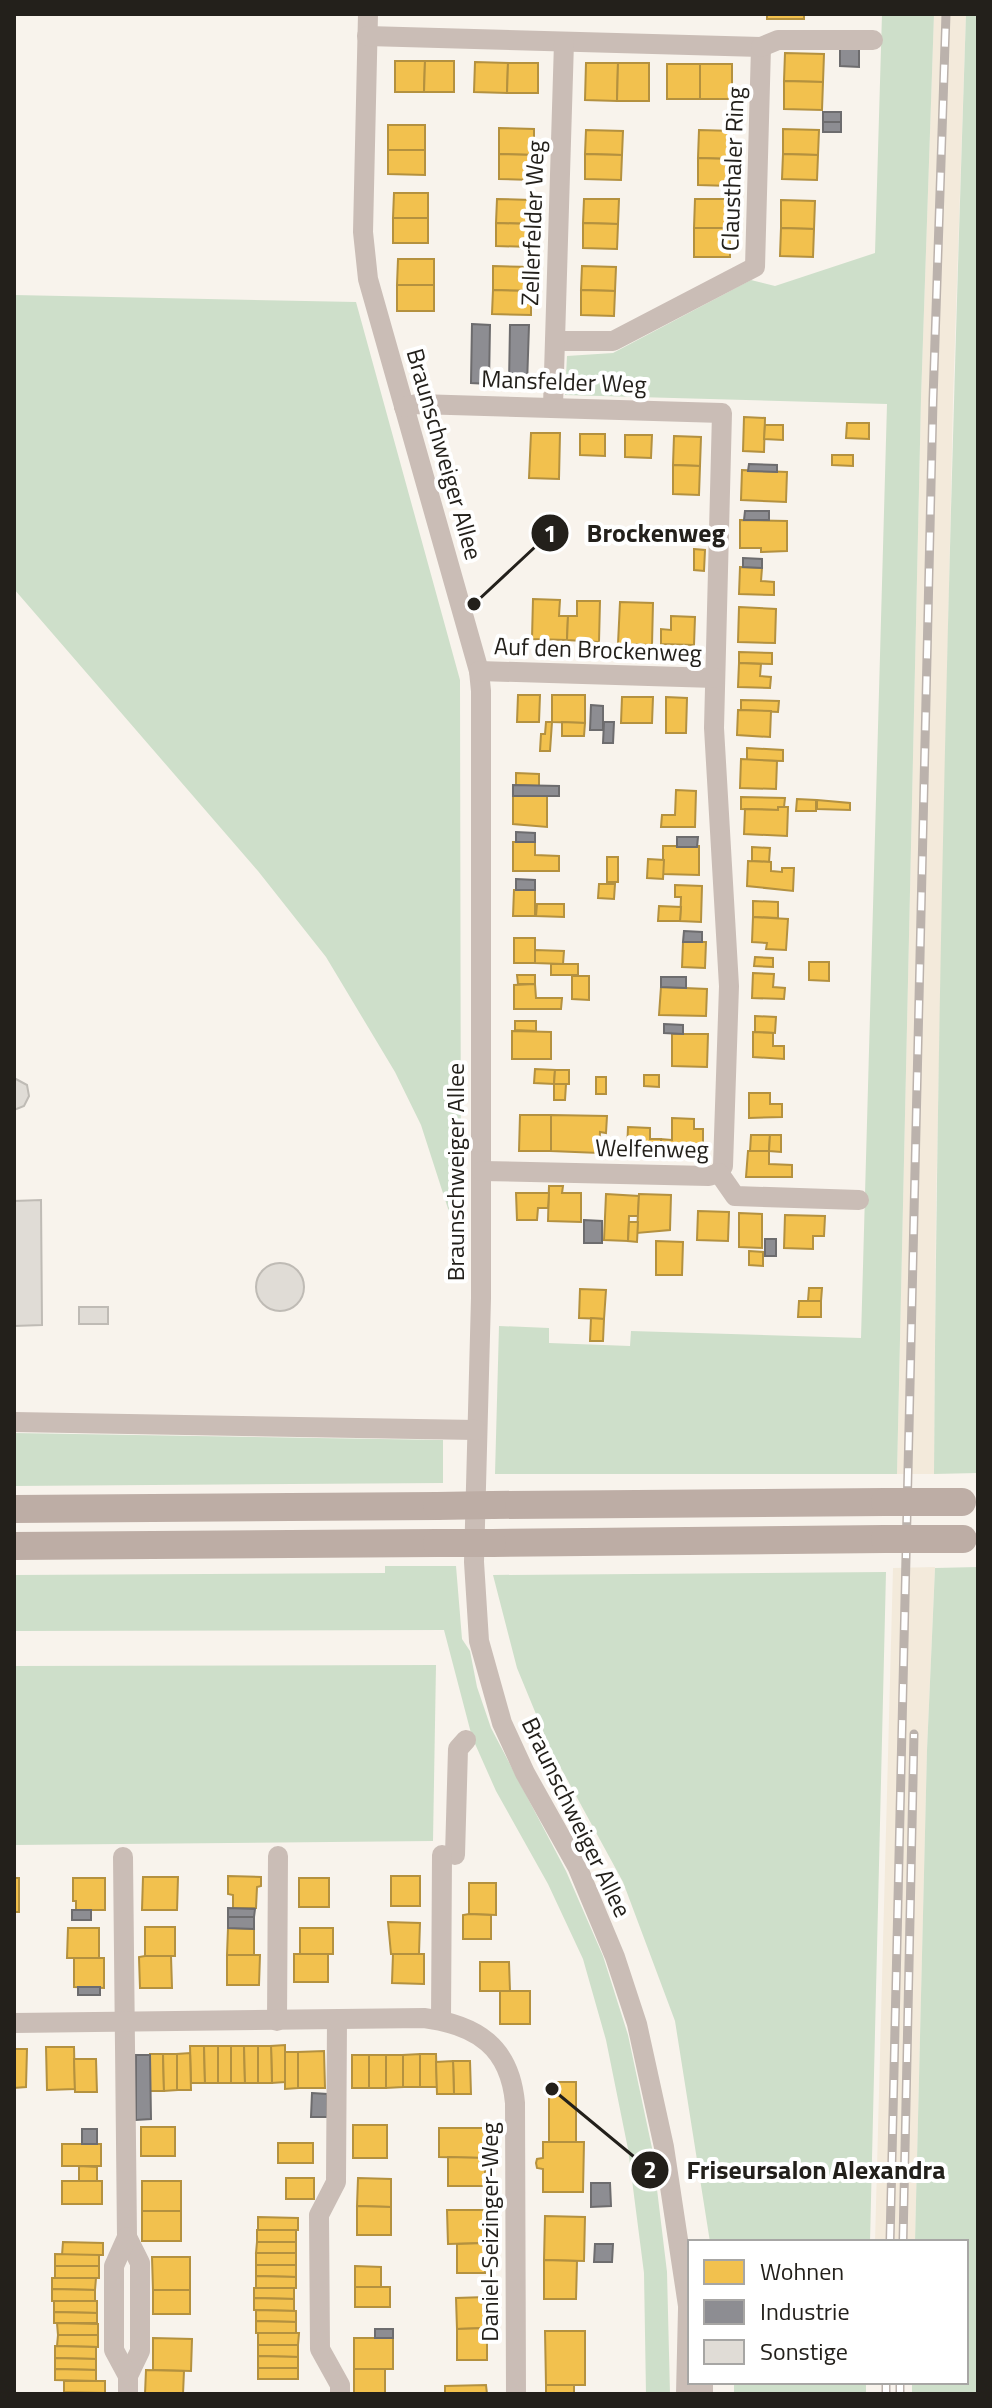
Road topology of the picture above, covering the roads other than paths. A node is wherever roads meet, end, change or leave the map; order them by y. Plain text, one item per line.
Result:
1 (368, 14) edge
2 (367, 36) junction
3 (873, 40) dead end
4 (564, 42) junction
5 (761, 47) junction
6 (555, 341) junction
7 (553, 406) junction
8 (404, 407) junction
9 (479, 671) junction
10 (715, 678) junction
11 (482, 1171) junction
12 (719, 1173) junction
13 (859, 1200) dead end
14 (14, 1422) edge
15 (476, 1430) junction
16 (970, 1502) edge
17 (14, 1509) edge
18 (970, 1539) edge
19 (14, 1546) edge
20 (466, 1740) dead end
21 (278, 1856) dead end
22 (123, 1857) dead end
23 (337, 2020) junction
24 (441, 2020) junction
25 (277, 2021) junction
26 (126, 2022) junction
27 (14, 2023) edge
28 (688, 2307) edge
29 (688, 2341) edge
30 (128, 2385) edge
31 (340, 2394) edge
32 (516, 2394) edge
33 (686, 2394) edge

1 - 2 street, Braunschweiger Allee
2 - 4 street
2 - 8 street, Braunschweiger Allee
3 - 5 street
4 - 5 street
4 - 6 street, Zellerfelder Weg
5 - 6 street, Clausthaler Ring
6 - 7 street, Zellerfelder Weg
7 - 8 street, Mansfelder Weg
7 - 10 street, Mansfelder Weg
8 - 9 street, Braunschweiger Allee
9 - 10 street, Auf den Brockenweg
9 - 11 street, Braunschweiger Allee
10 - 12 street
11 - 12 street, Welfenweg
11 - 15 street, Braunschweiger Allee
12 - 13 street, Welfenweg
14 - 15 street
15 - 28 street, Braunschweiger Allee
16 - 17 highway, bridge
18 - 19 highway, bridge
20 - 24 street
21 - 25 street
22 - 26 street
23 - 24 street
23 - 25 street
23 - 31 street
24 - 32 street, Daniel-Seizinger-Weg
25 - 26 street
26 - 27 street
26 - 30 street
29 - 33 street, Braunschweiger Allee

